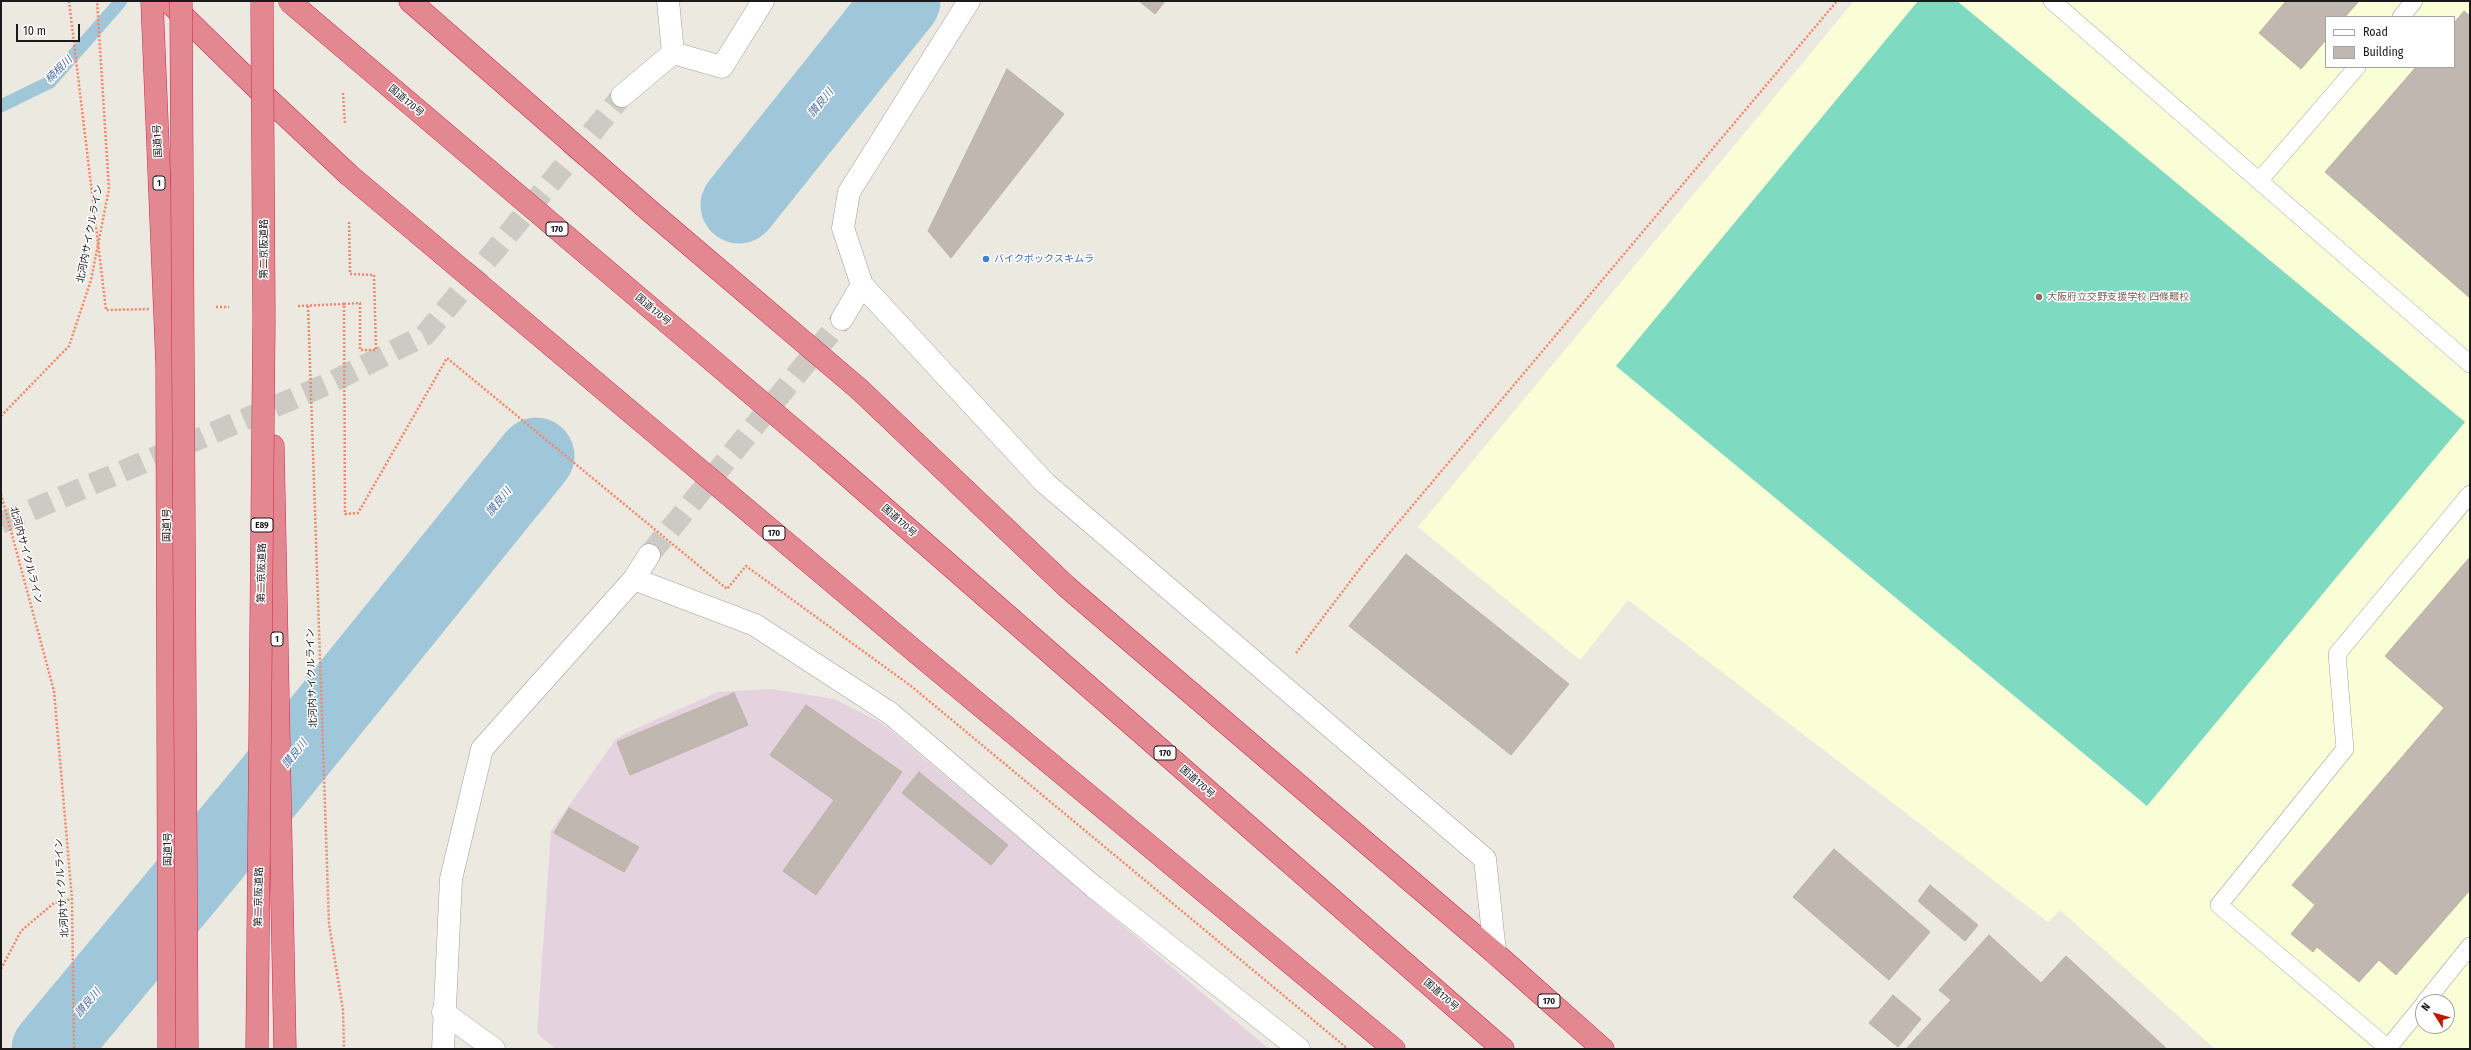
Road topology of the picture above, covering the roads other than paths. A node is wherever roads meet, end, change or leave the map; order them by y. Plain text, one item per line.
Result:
1 (152, 1) edge
2 (168, 1) edge
3 (181, 1) edge
4 (263, 1) edge
5 (289, 1) edge
6 (410, 1) edge
7 (668, 1) edge
8 (763, 1) edge
9 (969, 1) edge
10 (2052, 1) edge
11 (2414, 1) edge
12 (2402, 16) edge
13 (673, 53) junction
14 (2356, 68) edge
15 (622, 96) tunnel mouth
16 (267, 98) junction
17 (2259, 181) junction
18 (862, 285) junction
19 (842, 319) tunnel mouth
20 (2470, 364) edge
21 (2470, 494) edge
22 (648, 555) tunnel mouth
23 (634, 579) junction
24 (2470, 946) edge
25 (1495, 953) junction
26 (2431, 994) edge
27 (443, 1012) junction
28 (2415, 1015) edge
29 (168, 1049) edge
30 (187, 1049) edge
31 (257, 1049) edge
32 (285, 1049) edge
33 (443, 1049) edge
34 (494, 1049) edge
35 (1299, 1049) edge
36 (1394, 1049) edge
37 (1503, 1049) edge
38 (1603, 1049) edge
39 (2389, 1049) edge

1 - 29 highway, 国道1号 / 1
2 - 16 highway, 170
3 - 30 highway, bridge
4 - 16 highway, 1
4 - 31 highway, 第二京阪道路 / E89, bridge
5 - 37 highway, 国道170号 / 170, bridge
6 - 25 highway, 170
7 - 13 street
8 - 13 street
9 - 18 street
10 - 17 lane
11 - 12 lane
13 - 15 street
14 - 17 lane
16 - 32 highway, 1
16 - 36 highway, 170
17 - 20 lane
18 - 19 street
18 - 25 street
21 - 39 lane
22 - 23 street
23 - 27 street
23 - 35 street
24 - 26 lane
25 - 38 highway, 170
27 - 33 street
27 - 34 street
28 - 39 lane

